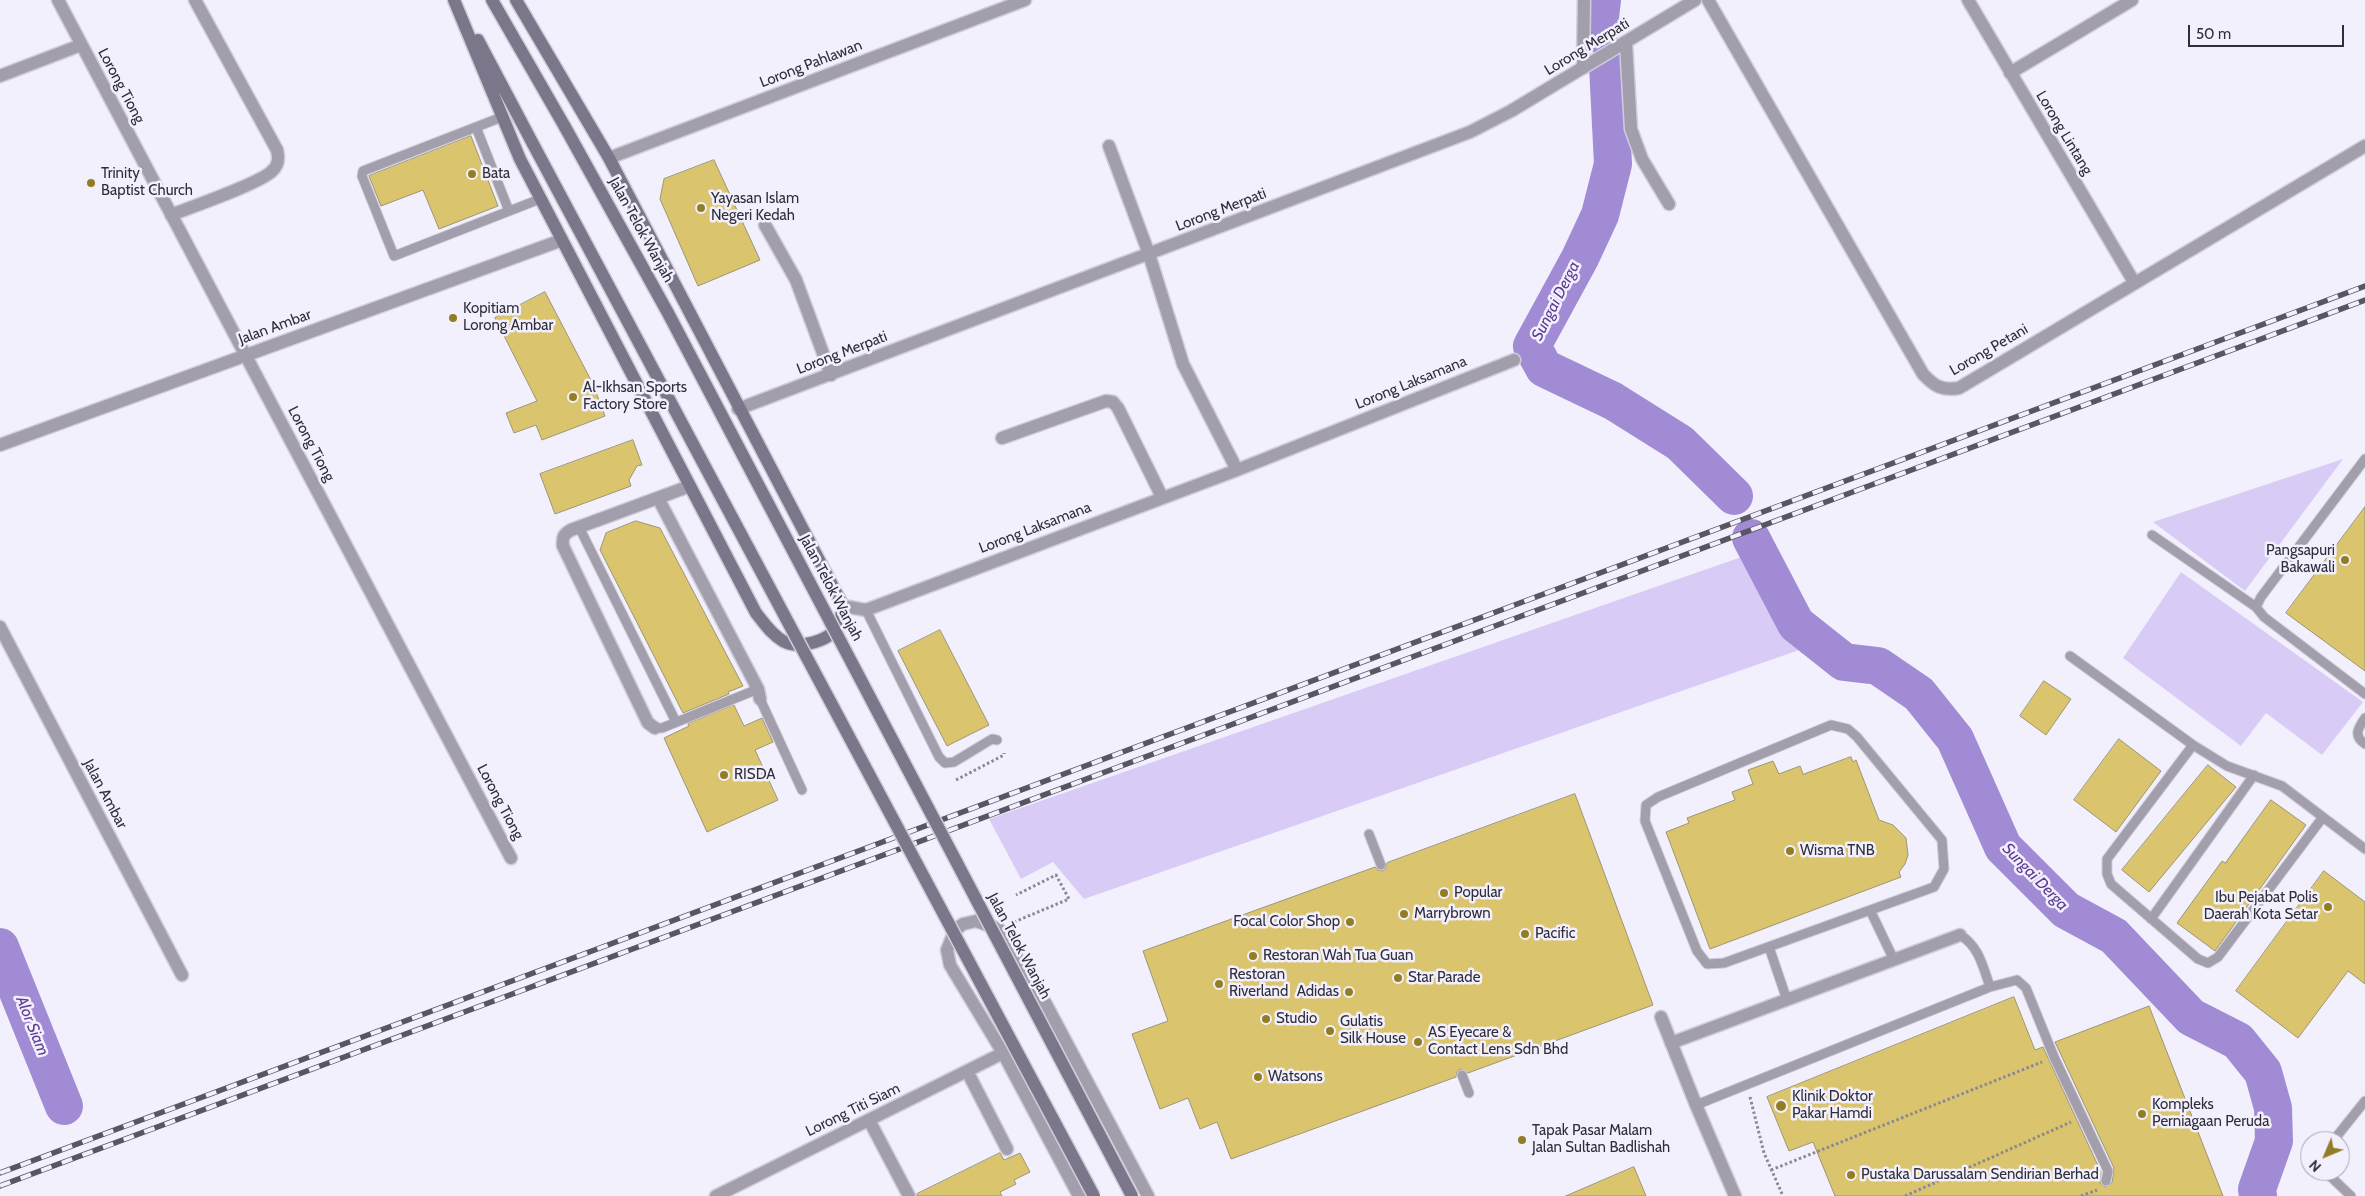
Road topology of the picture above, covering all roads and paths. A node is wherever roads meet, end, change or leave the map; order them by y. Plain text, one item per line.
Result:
1 (58, 0) edge
2 (196, 0) edge
3 (455, 0) edge
4 (492, 0) edge
5 (516, 0) edge
6 (1025, 0) edge
7 (1584, 0) edge
8 (1694, 0) edge
9 (1708, 0) edge
10 (1968, 0) edge
11 (2132, 0) edge
12 (1626, 42) junction
13 (81, 45) junction
14 (1583, 68) junction
15 (2010, 73) junction
16 (0, 76) edge
17 (502, 117) junction
18 (476, 127) junction
19 (1109, 146) dead end
20 (2365, 146) edge
21 (609, 158) junction
22 (540, 199) junction
23 (1668, 204) dead end
24 (509, 211) junction
25 (171, 214) junction
26 (765, 225) dead end
27 (562, 240) junction
28 (1149, 254) junction
29 (2134, 282) junction
30 (246, 355) junction
31 (1514, 360) dead end
32 (831, 374) junction
33 (738, 409) junction
34 (1002, 438) dead end
35 (0, 445) edge
36 (2365, 459) edge
37 (1237, 470) junction
38 (690, 486) junction
39 (1162, 497) junction
40 (658, 498) junction
41 (579, 527) junction
42 (2152, 535) dead end
43 (843, 606) junction
44 (2256, 606) junction
45 (866, 610) junction
46 (0, 627) edge
47 (2070, 656) dead end
48 (759, 694) junction
49 (2365, 694) edge
50 (2365, 718) edge
51 (676, 722) junction
52 (655, 728) joint
53 (997, 740) dead end
54 (2365, 744) edge
55 (2193, 745) junction
56 (1004, 755) dead end
57 (2254, 775) junction
58 (956, 780) dead end
59 (802, 790) dead end
60 (2323, 817) junction
61 (1369, 834) dead end
62 (2365, 848) edge
63 (512, 858) dead end
64 (1380, 865) dead end
65 (1016, 896) dead end
66 (1870, 910) junction
67 (2151, 919) junction
68 (1000, 929) junction
69 (1960, 935) joint
70 (1769, 947) junction
71 (1894, 960) junction
72 (182, 976) dead end
73 (1990, 988) junction
74 (1787, 1000) junction
75 (1661, 1017) dead end
76 (1671, 1043) junction
77 (1003, 1053) junction
78 (2054, 1057) junction
79 (967, 1071) junction
80 (1462, 1075) dead end
81 (1745, 1086) junction
82 (1469, 1093) dead end
83 (2365, 1101) edge
84 (1696, 1106) junction
85 (2083, 1117) junction
86 (869, 1120) junction
87 (2341, 1131) edge
88 (1007, 1149) dead end
89 (1771, 1170) junction
90 (2106, 1181) dead end
91 (2335, 1181) edge
92 (716, 1196) edge
93 (908, 1196) edge
94 (1079, 1196) edge
95 (1094, 1196) edge
96 (1132, 1196) edge
97 (1148, 1196) edge
98 (1735, 1196) edge
99 (1783, 1196) edge
100 (1904, 1196) edge
101 (2352, 1196) edge

1 - 13 street, Lorong Tiong
2 - 25 street
3 - 17 main road
3 - 95 main road, bridge
4 - 96 main road, Jalan Telok Wanjah, bridge
5 - 21 main road
6 - 21 street, Lorong Pahlawan
7 - 14 street
8 - 12 street, Lorong Merpati
9 - 29 street, Lorong Petani
10 - 15 street, Lorong Lintang
11 - 15 street
12 - 14 street, Lorong Merpati
12 - 23 street
13 - 16 street, Lorong Tiong
13 - 25 street, Lorong Tiong
14 - 28 street, Lorong Merpati
15 - 29 street, Lorong Lintang
17 - 18 lane
17 - 22 main road
18 - 24 lane
18 - 24 lane
19 - 28 street
20 - 29 street, Lorong Petani
21 - 33 main road
22 - 24 lane
22 - 27 main road
25 - 30 street, Lorong Tiong
26 - 32 street
27 - 30 street, Jalan Ambar
27 - 38 main road
28 - 32 street, Lorong Merpati
28 - 37 street
30 - 35 street, Jalan Ambar
30 - 63 street, Lorong Tiong
31 - 37 street, Lorong Laksamana
32 - 33 street, Lorong Merpati
33 - 43 main road
34 - 39 street
36 - 44 lane
37 - 39 street, Lorong Laksamana
38 - 40 street
38 - 43 main road
39 - 45 street, Lorong Laksamana
40 - 41 street
40 - 48 street
41 - 51 lane
41 - 52 street
42 - 44 lane
43 - 45 street
44 - 49 lane
45 - 53 lane
46 - 72 street, Jalan Ambar
47 - 55 lane
48 - 51 lane
48 - 59 lane
50 - 54 lane
51 - 52 lane
55 - 57 lane
55 - 67 lane
56 - 58 path
57 - 60 lane
57 - 67 lane
60 - 62 lane
60 - 67 lane
61 - 64 lane
65 - 68 path
66 - 70 lane
66 - 70 lane
66 - 71 lane
68 - 77 street
68 - 97 street
69 - 71 street
69 - 73 lane
70 - 74 lane
71 - 74 street
73 - 78 lane
73 - 81 lane
74 - 76 street
75 - 76 street
76 - 84 street
77 - 79 street, Lorong Titi Siam
77 - 94 street
78 - 85 lane
78 - 89 path
79 - 86 street, Lorong Titi Siam
79 - 88 street
80 - 82 lane
81 - 84 lane
81 - 89 path
83 - 87 lane
84 - 98 street
85 - 90 lane
85 - 100 path
86 - 92 street, Lorong Titi Siam
86 - 93 street
89 - 99 path
91 - 101 lane

